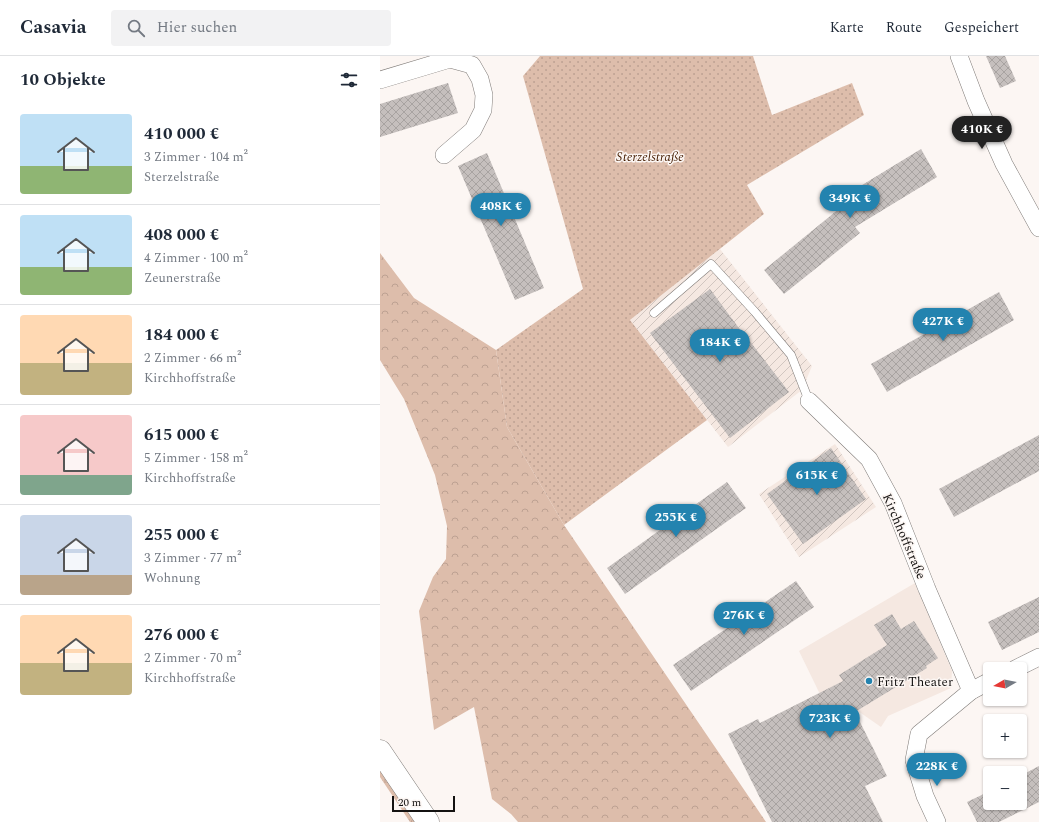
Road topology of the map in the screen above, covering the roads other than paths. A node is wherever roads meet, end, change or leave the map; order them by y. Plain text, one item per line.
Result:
1 (959, 56) edge
2 (380, 80) edge
3 (444, 155) dead end
4 (1035, 210) edge
5 (1039, 228) edge
6 (654, 313) dead end
7 (809, 400) joint
8 (1039, 656) edge
9 (1027, 662) edge
10 (983, 685) edge
11 (970, 691) junction
12 (380, 751) edge
13 (428, 822) edge
14 (937, 822) edge

1 - 4 street
2 - 3 street
4 - 5 street
6 - 7 lane
7 - 11 street, Kirchhoffstraße
8 - 9 street
10 - 11 street
11 - 14 street
12 - 13 main road

